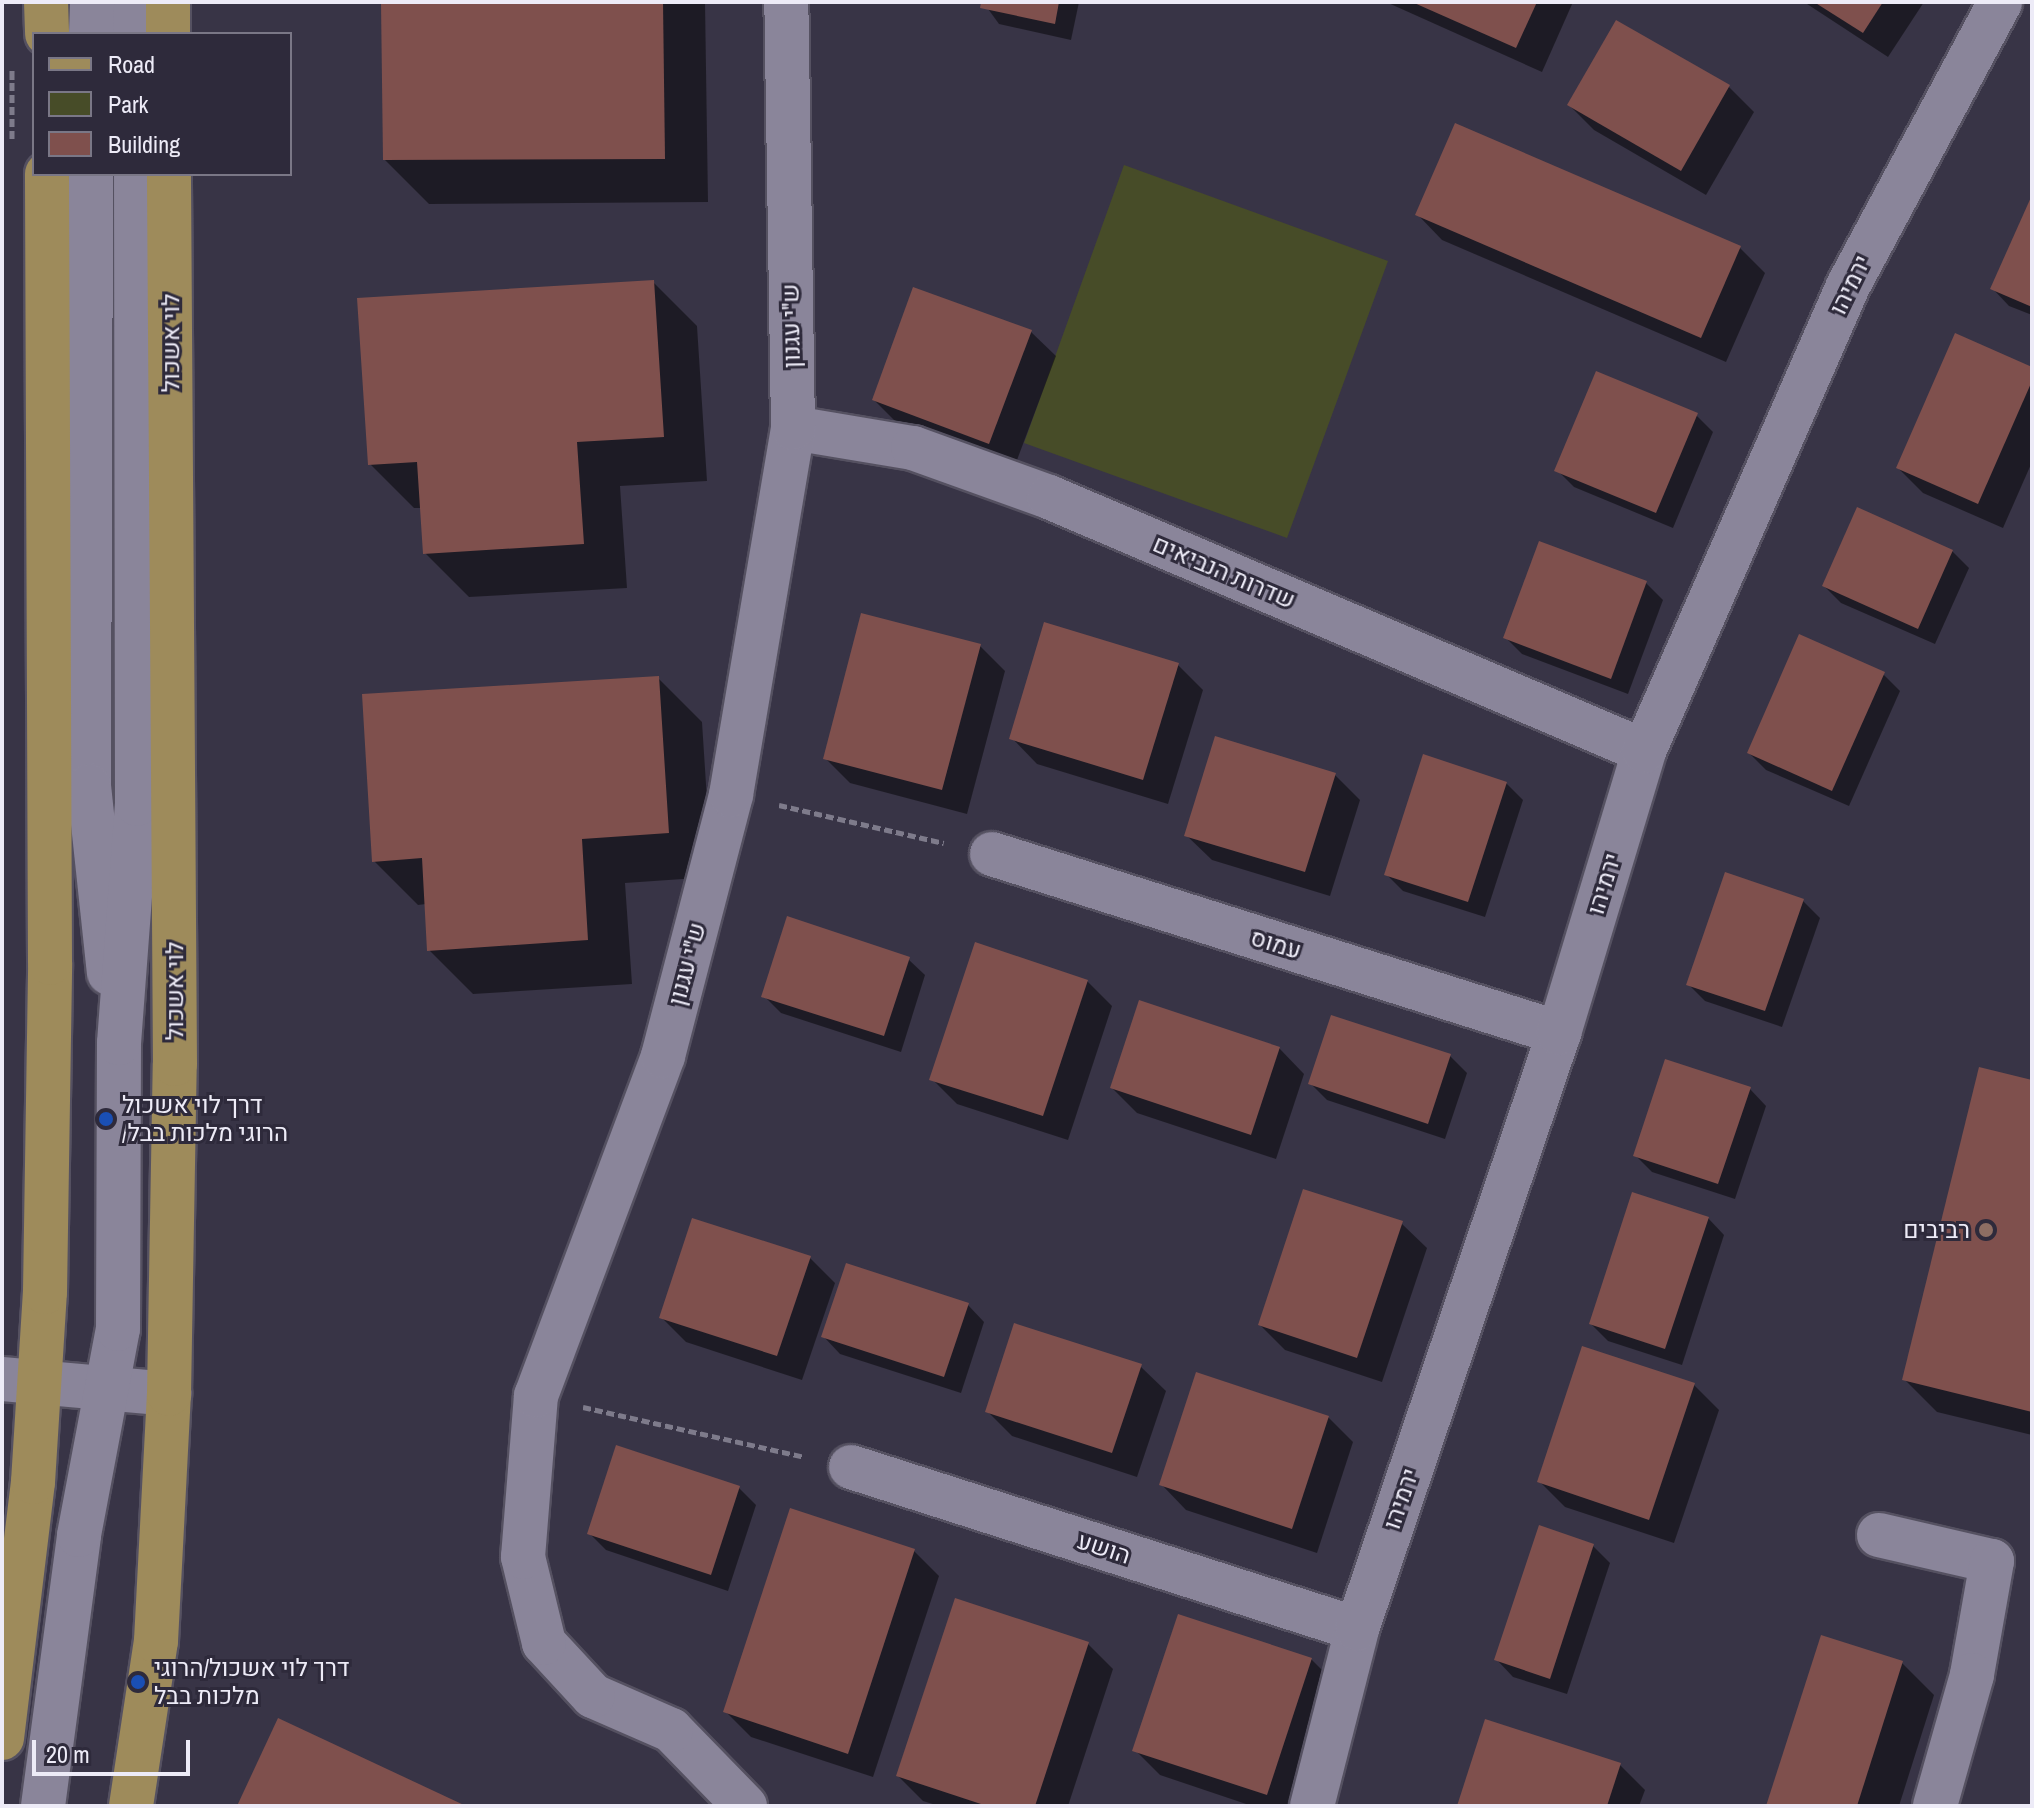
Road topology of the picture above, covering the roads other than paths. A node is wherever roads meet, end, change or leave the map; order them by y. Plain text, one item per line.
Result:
1 (46, 2) edge
2 (92, 2) edge
3 (128, 2) edge
4 (168, 2) edge
5 (786, 2) edge
6 (2000, 2) edge
7 (47, 32) edge
8 (91, 32) edge
9 (130, 32) edge
10 (168, 32) edge
11 (47, 176) edge
12 (91, 176) edge
13 (136, 176) edge
14 (169, 176) edge
15 (793, 428) junction
16 (1644, 751) junction
17 (992, 854) road end
18 (1559, 1033) junction
19 (119, 1043) junction
20 (21, 1382) edge
21 (110, 1390) junction
22 (169, 1394) junction
23 (851, 1467) road end
24 (1879, 1535) dead end
25 (1357, 1629) junction
26 (2, 1738) edge
27 (43, 1806) edge
28 (131, 1806) edge
29 (745, 1806) edge
30 (1312, 1806) edge
31 (1935, 1806) edge

1 - 7 main road
2 - 8 street
3 - 9 street
4 - 10 main road
5 - 15 street, ש"י עגנון
6 - 16 street, ירמיהו
11 - 20 main road
12 - 19 street
13 - 19 street
14 - 22 main road, לוי אשכול
15 - 16 street, שדרות הנביאים
15 - 29 street, ש"י עגנון
16 - 18 street, ירמיהו
17 - 18 street, עמוס
18 - 25 street, ירמיהו
19 - 21 street
20 - 21 street
20 - 26 main road
21 - 22 street
21 - 27 street
22 - 28 main road, לוי אשכול
23 - 25 street, הושע
24 - 31 street
25 - 30 street, ירמיהו

